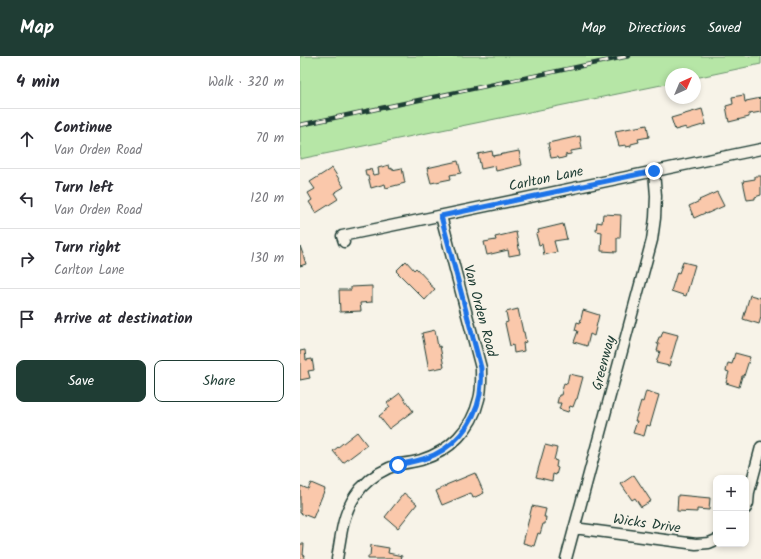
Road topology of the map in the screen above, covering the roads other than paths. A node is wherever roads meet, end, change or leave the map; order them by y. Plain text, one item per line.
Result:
1 (761, 149) edge
2 (654, 171) junction
3 (441, 216) junction
4 (344, 242) dead end
5 (761, 447) edge
6 (749, 492) edge
7 (574, 528) junction
8 (713, 541) edge
9 (337, 559) edge
10 (566, 559) edge

1 - 2 street, Carlton Lane
2 - 3 street, Carlton Lane
2 - 7 street, Greenway
3 - 4 street, Carlton Lane
3 - 9 street, Van Orden Road
5 - 6 street
7 - 8 street, Wicks Drive
7 - 10 street, Greenway

